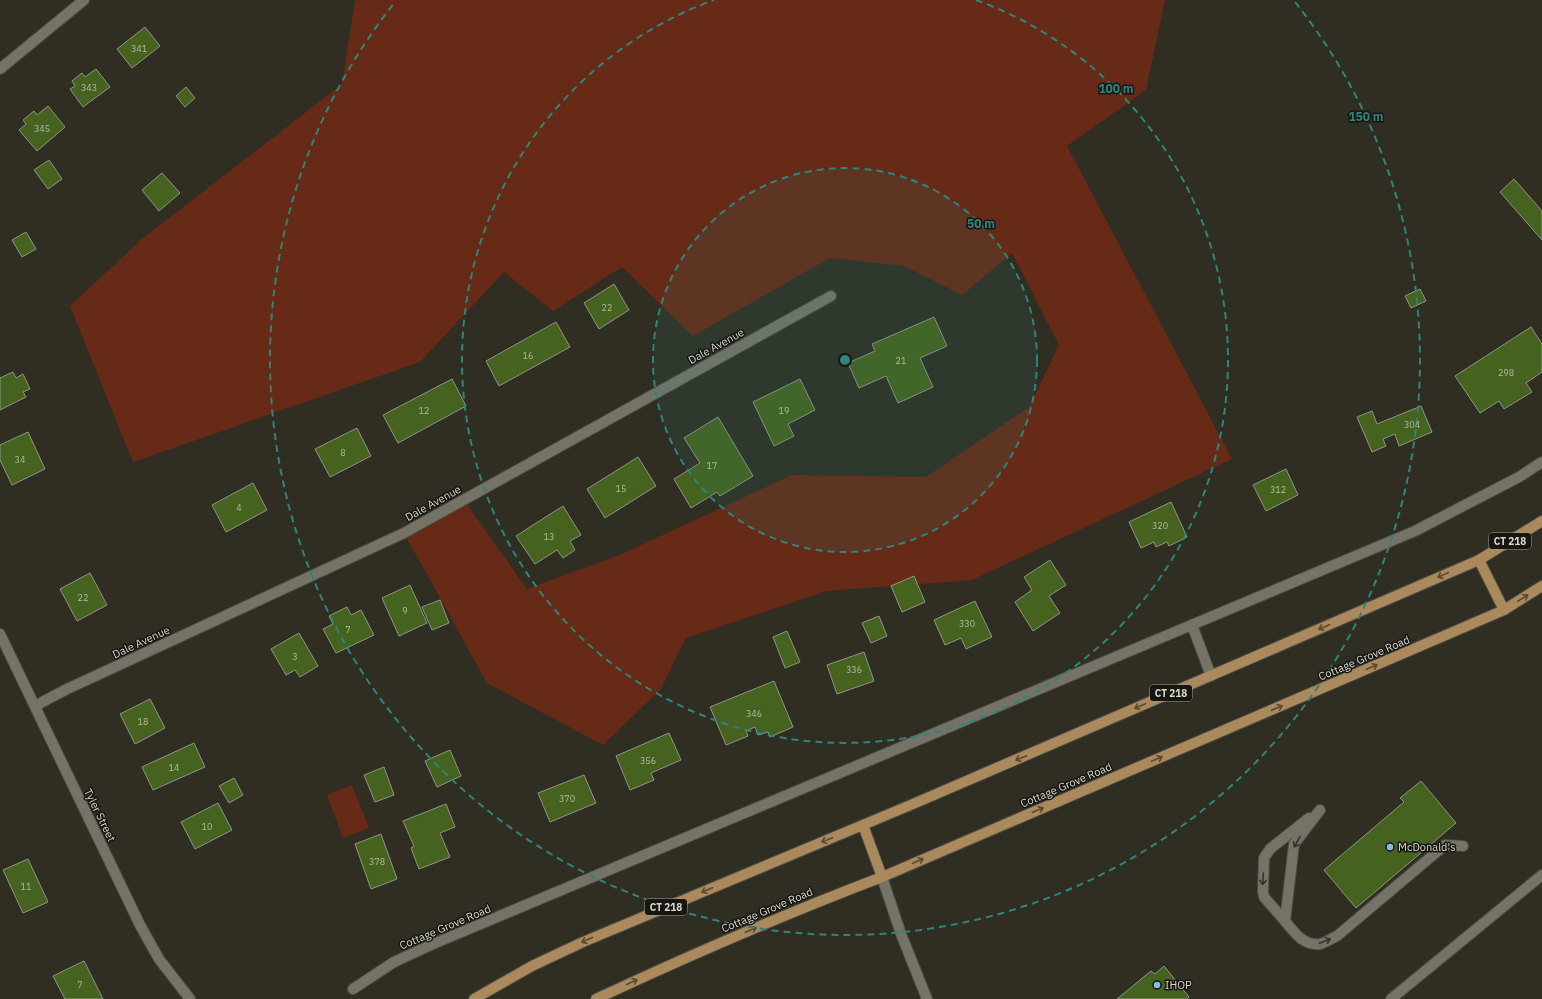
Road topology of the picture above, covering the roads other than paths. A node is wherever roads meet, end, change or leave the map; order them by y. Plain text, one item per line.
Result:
1 (84, 0) edge
2 (0, 68) edge
3 (831, 296) dead end
4 (1542, 462) edge
5 (1542, 521) edge
6 (1478, 560) junction
7 (1542, 586) edge
8 (1504, 610) junction
9 (1192, 625) junction
10 (0, 634) edge
11 (1211, 676) junction
12 (35, 706) junction
13 (864, 825) junction
14 (1463, 846) dead end
15 (1542, 875) edge
16 (882, 877) junction
17 (1285, 921) junction
18 (353, 989) dead end
19 (190, 999) edge
20 (474, 999) edge
21 (596, 999) edge
22 (927, 999) edge
23 (1391, 999) edge

1 - 2 street
3 - 12 street, Dale Avenue
4 - 9 street, Cottage Grove Road
5 - 6 main road, CT 218
6 - 8 main road
6 -> 11 main road, CT 218
8 -> 7 main road, Cottage Grove Road
16 -> 8 main road, Cottage Grove Road
9 - 11 street
9 - 18 street, Cottage Grove Road
10 - 12 street, Tyler Street
11 -> 13 main road, CT 218
12 - 19 street, Tyler Street
13 - 16 main road
13 -> 20 main road, CT 218
17 -> 14 street
15 - 23 street
21 -> 16 main road, Cottage Grove Road
16 - 22 street
17 - 17 street

